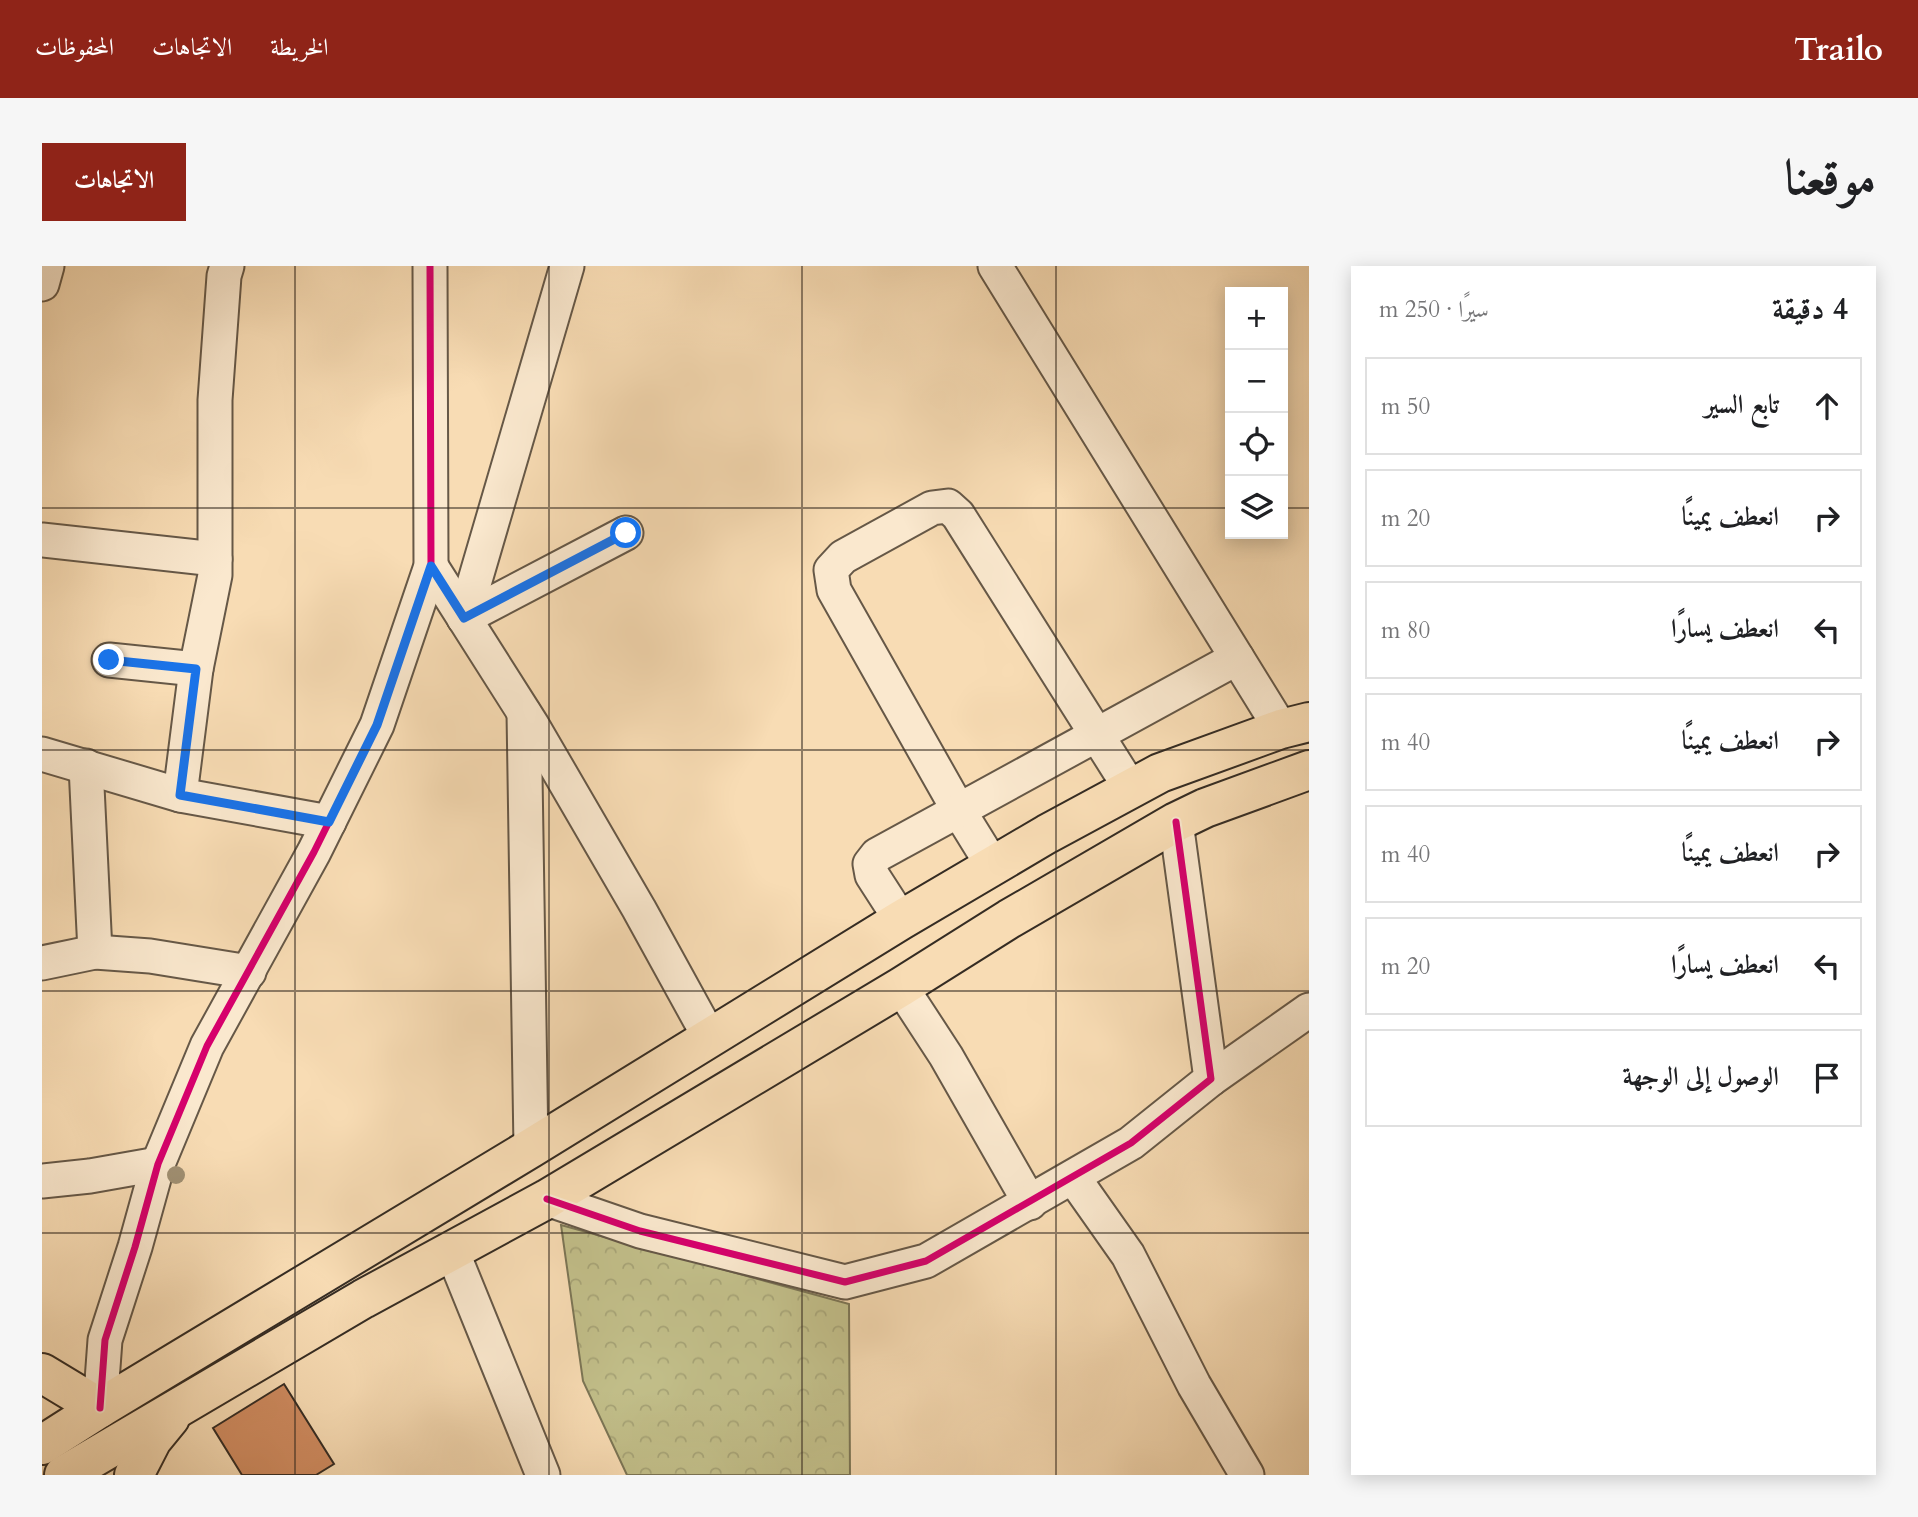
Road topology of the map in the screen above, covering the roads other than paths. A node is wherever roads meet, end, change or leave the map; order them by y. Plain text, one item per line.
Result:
1 (47, 266) edge
2 (227, 266) edge
3 (430, 266) edge
4 (567, 266) edge
5 (995, 266) edge
6 (42, 284) edge
7 (626, 533) dead end
8 (42, 540) edge
9 (215, 559) junction
10 (431, 566) junction
11 (464, 618) junction
12 (1237, 658) junction
13 (109, 660) dead end
14 (196, 669) junction
15 (524, 712) junction
16 (1295, 726) edge
17 (1098, 734) junction
18 (42, 754) edge
19 (86, 766) junction
20 (1309, 771) edge
21 (1131, 789) junction
22 (180, 795) junction
23 (959, 811) junction
24 (329, 822) junction
25 (1176, 822) junction
26 (993, 866) junction
27 (901, 920) junction
28 (95, 952) junction
29 (42, 963) edge
30 (249, 972) junction
31 (901, 987) junction
32 (1309, 1010) edge
33 (710, 1038) junction
34 (1211, 1079) junction
35 (531, 1148) junction
36 (158, 1164) junction
37 (1073, 1177) junction
38 (42, 1181) edge
39 (547, 1199) junction
40 (1030, 1203) junction
41 (452, 1251) junction
42 (42, 1373) edge
43 (100, 1408) junction
44 (177, 1408) junction
45 (42, 1445) edge
46 (64, 1475) edge
47 (134, 1475) edge
48 (543, 1475) edge
49 (1247, 1475) edge

1 - 6 street
2 - 9 street
3 - 10 street
4 - 11 street
5 - 12 street
7 - 11 street
8 - 9 street
9 - 14 street
10 - 11 street
10 - 24 street
11 - 15 street
12 - 16 street
12 - 17 street
13 - 14 street
14 - 22 street
15 - 33 street
15 - 35 street
16 - 21 main road
17 - 21 street
17 - 23 street
17 - 23 street
18 - 19 street
19 - 22 street
19 - 28 street
20 - 25 main road
21 - 26 main road
22 - 24 street
23 - 26 street
23 - 27 street
24 - 30 street
25 - 31 main road
25 - 34 street
26 - 27 main road
27 - 33 main road
28 - 29 street
28 - 30 street
30 - 36 street
31 - 39 main road
31 - 40 street
32 - 34 street
33 - 35 main road
34 - 37 street
35 - 43 main road
36 - 38 street
36 - 43 street
37 - 40 street
37 - 49 street
39 - 40 street
39 - 41 main road
41 - 44 main road
41 - 48 street
42 - 43 main road
43 - 45 main road
44 - 46 main road
44 - 47 main road

